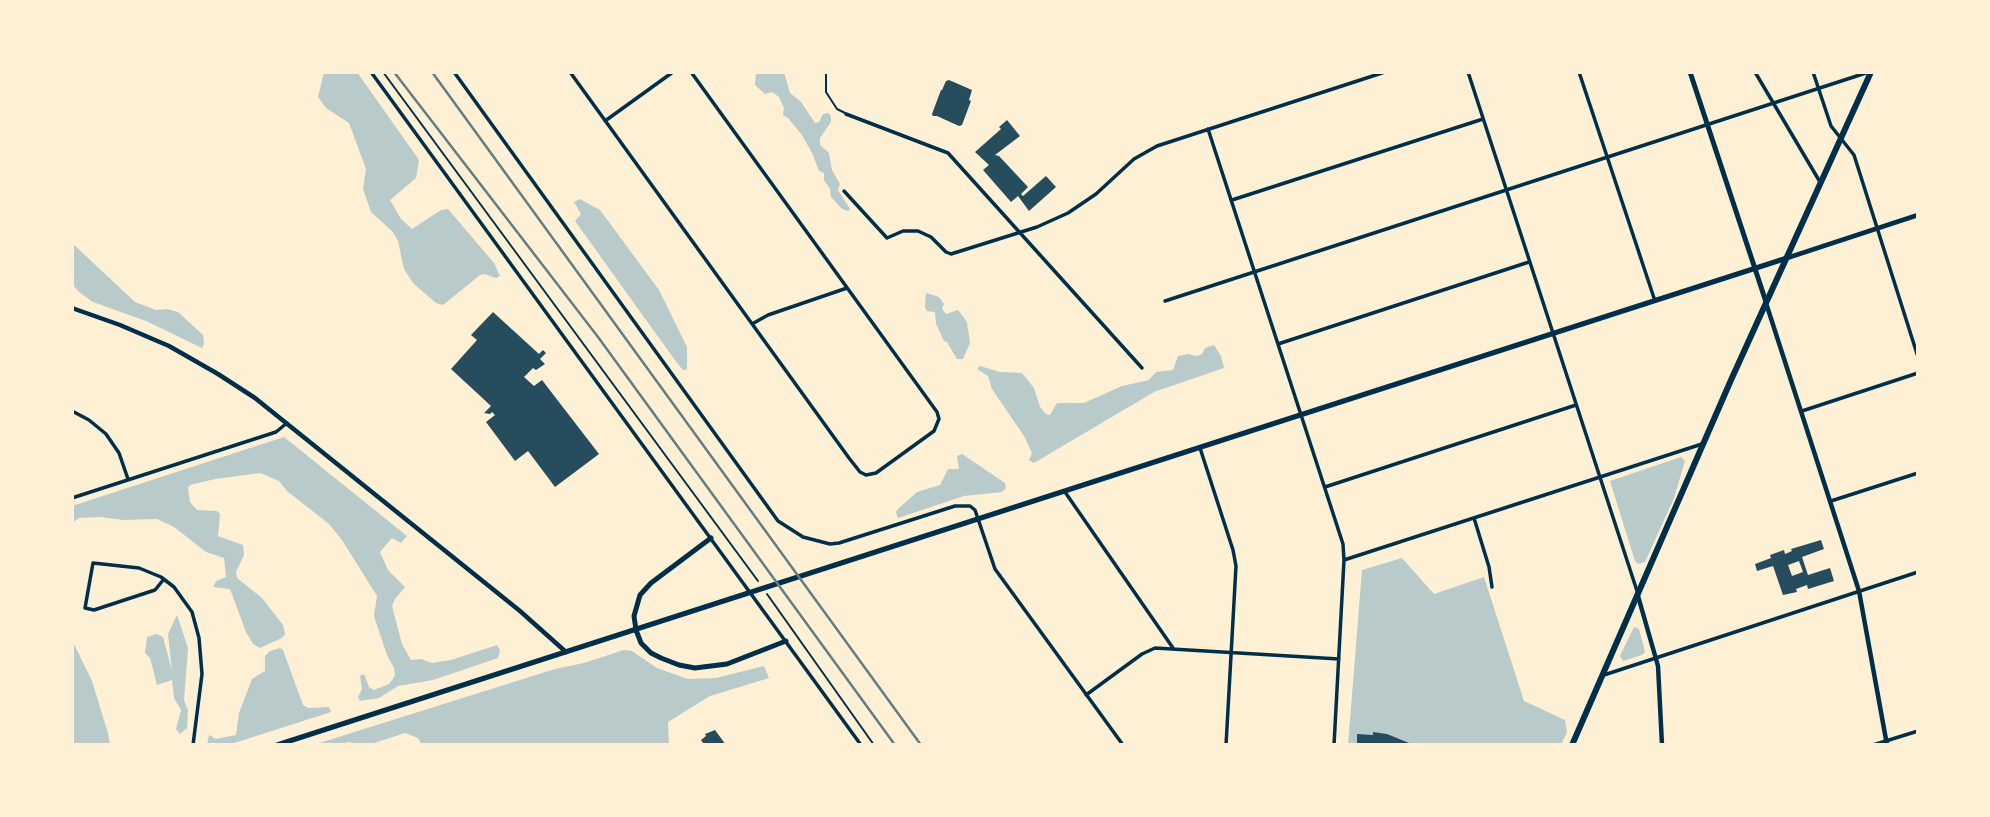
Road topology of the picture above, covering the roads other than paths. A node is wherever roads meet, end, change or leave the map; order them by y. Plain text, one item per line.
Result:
1 (371, 72) edge
2 (454, 72) edge
3 (570, 72) edge
4 (673, 72) edge
5 (691, 72) edge
6 (826, 72) edge
7 (1385, 72) edge
8 (1468, 72) edge
9 (1579, 72) edge
10 (1690, 72) edge
11 (1755, 72) edge
12 (1813, 72) edge
13 (1870, 72) edge
14 (1819, 89) junction
15 (1773, 104) junction
16 (846, 114) joint
17 (1483, 119) junction
18 (606, 121) junction
19 (1708, 125) junction
20 (1208, 129) junction
21 (1841, 139) junction
22 (1607, 158) junction
23 (1821, 184) junction
24 (1506, 190) junction
25 (844, 191) dead end
26 (1232, 200) junction
27 (1918, 215) edge
28 (1877, 229) junction
29 (1019, 233) junction
30 (1787, 258) junction
31 (1530, 262) junction
32 (1755, 268) junction
33 (1255, 272) junction
34 (847, 288) junction
35 (1166, 301) dead end
36 (1655, 301) junction
37 (1766, 302) junction
38 (72, 308) edge
39 (752, 324) junction
40 (1553, 334) junction
41 (1278, 344) junction
42 (1918, 357) edge
43 (1142, 368) dead end
44 (1918, 373) edge
45 (1576, 405) junction
46 (72, 411) edge
47 (1802, 411) junction
48 (1302, 415) junction
49 (287, 423) junction
50 (1705, 443) junction
51 (1200, 448) junction
52 (1918, 473) edge
53 (1600, 477) junction
54 (128, 479) junction
55 (1325, 486) junction
56 (1065, 492) junction
57 (72, 498) edge
58 (1831, 501) junction
59 (1474, 518) junction
60 (978, 520) junction
61 (711, 538) junction
62 (1345, 560) junction
63 (1918, 572) edge
64 (164, 579) junction
65 (1492, 587) dead end
66 (1859, 591) junction
67 (1638, 596) junction
68 (636, 630) junction
69 (786, 642) junction
70 (1173, 648) junction
71 (566, 652) junction
72 (1232, 653) junction
73 (1657, 658) junction
74 (1339, 659) junction
75 (1602, 675) junction
76 (1086, 695) junction
77 (1918, 731) edge
78 (1887, 743) edge
79 (192, 745) edge
80 (277, 745) edge
81 (861, 745) edge
82 (1123, 745) edge
83 (1226, 745) edge
84 (1334, 745) edge
85 (1572, 745) edge
86 (1662, 745) edge
87 (1873, 745) edge

1 - 61 street
2 - 60 street
3 - 18 street
4 - 18 street
5 - 34 street
6 - 16 lane
7 - 20 street
8 - 17 street
9 - 22 street
10 - 19 main road
11 - 15 street
12 - 14 street
13 - 14 street
13 - 21 main road
14 - 15 street
14 - 21 street
15 - 19 street
15 - 23 street
16 - 29 street
17 - 24 street
17 - 26 street
18 - 39 street
19 - 22 street
19 - 32 main road
20 - 26 street
20 - 29 street
21 - 23 main road
21 - 28 street
22 - 24 street
22 - 36 street
23 - 30 main road
24 - 31 street
24 - 33 street
25 - 29 street
26 - 33 street
27 - 28 street
28 - 30 street
28 - 42 street
29 - 43 street
30 - 32 main road
30 - 37 main road
31 - 40 street
31 - 41 street
32 - 36 main road
32 - 37 main road
33 - 35 street
33 - 41 street
34 - 39 street
34 - 39 street
36 - 40 main road
37 - 47 street
37 - 50 main road
38 - 49 street
40 - 45 street
40 - 48 main road
41 - 48 street
44 - 47 street
45 - 53 street
45 - 55 street
46 - 54 street
47 - 58 street
48 - 51 main road
48 - 55 street
49 - 54 street
49 - 71 street
50 - 53 street
50 - 67 main road
51 - 56 main road
51 - 72 street
52 - 58 street
53 - 59 street
53 - 67 street
54 - 57 street
55 - 62 street
56 - 60 main road
56 - 70 street
58 - 66 street
59 - 62 street
59 - 65 street
60 - 68 main road
60 - 76 street
61 - 68 main road
61 - 69 street
62 - 74 street
63 - 66 street
64 - 64 street
64 - 79 street
66 - 73 street
66 - 78 street
67 - 73 street
67 - 75 main road
68 - 69 main road
68 - 71 main road
69 - 81 street
70 - 72 street
70 - 76 street
71 - 80 main road
72 - 74 street
72 - 83 street
73 - 75 street
73 - 86 street
74 - 84 street
75 - 85 main road
76 - 82 street
77 - 78 street
78 - 87 street

